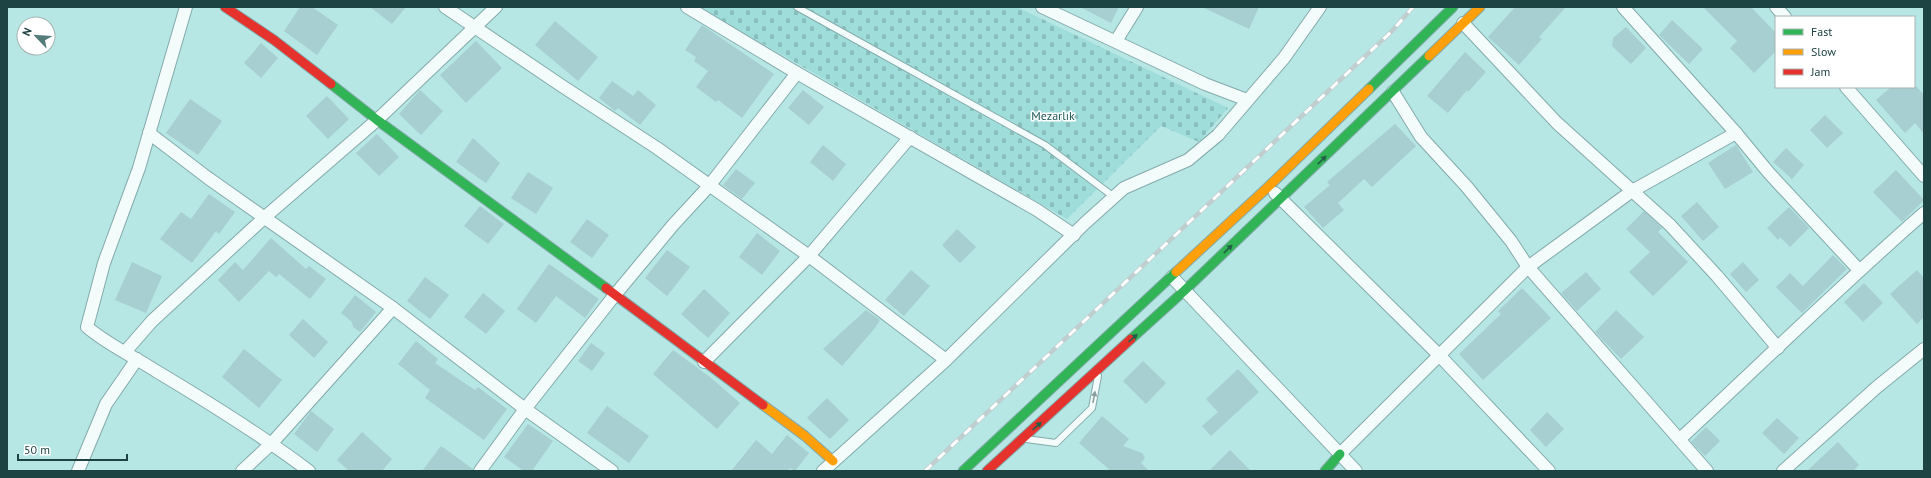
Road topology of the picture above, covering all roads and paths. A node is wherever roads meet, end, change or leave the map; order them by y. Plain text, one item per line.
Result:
1 (186, 7) edge
2 (225, 7) edge
3 (445, 7) edge
4 (496, 7) edge
5 (688, 7) edge
6 (798, 7) edge
7 (1042, 7) edge
8 (1137, 7) edge
9 (1320, 7) edge
10 (1453, 7) edge
11 (1480, 7) edge
12 (1622, 7) edge
13 (1776, 7) edge
14 (1784, 16) edge
15 (1463, 23) junction
16 (475, 27) junction
17 (1116, 41) junction
18 (797, 73) junction
19 (1847, 88) edge
20 (1393, 92) junction
21 (1247, 100) junction
22 (377, 120) junction
23 (149, 133) junction
24 (1736, 133) junction
25 (910, 136) junction
26 (1924, 176) edge
27 (709, 186) junction
28 (1268, 187) junction
29 (1632, 190) junction
30 (1114, 197) junction
31 (1282, 198) junction
32 (1924, 213) edge
33 (264, 218) junction
34 (1074, 235) junction
35 (809, 256) junction
36 (1528, 267) junction
37 (1859, 270) junction
38 (1172, 277) junction
39 (1184, 291) junction
40 (614, 296) junction
41 (393, 308) junction
42 (1778, 348) junction
43 (1924, 349) edge
44 (125, 352) junction
45 (1439, 355) junction
46 (137, 359) junction
47 (946, 360) junction
48 (704, 362) junction
49 (1099, 369) junction
50 (525, 409) junction
51 (1023, 439) junction
52 (1680, 439) junction
53 (272, 443) junction
54 (1340, 454) junction
55 (833, 461) junction
56 (78, 471) edge
57 (242, 471) edge
58 (308, 471) edge
59 (480, 471) edge
60 (612, 471) edge
61 (823, 471) edge
62 (963, 471) edge
63 (988, 471) edge
64 (1325, 471) edge
65 (1356, 471) edge
66 (1549, 471) edge
67 (1707, 471) edge
68 (1783, 471) edge

1 - 23 street
2 - 22 street
3 - 16 street
4 - 16 street
5 - 18 street
6 - 30 lane
7 - 17 street
8 - 17 street
9 - 21 street
10 - 28 street
11 - 15 street
12 - 24 street
13 - 14 street
15 - 20 street
15 - 29 street
16 - 22 street
16 - 27 street
17 - 21 street
18 - 25 street
18 - 27 street
19 - 26 street
31 -> 20 street
20 - 36 street
21 - 30 street
22 - 33 street
22 - 40 street
23 - 33 street
23 - 44 street
24 - 29 street
24 - 37 street
25 - 34 street
25 - 35 street
27 - 35 street
27 - 40 street
28 - 31 street
28 - 38 street
29 - 36 street
29 - 42 street
30 - 34 street
39 -> 31 street
31 - 45 street
32 - 37 street
33 - 41 street
33 - 44 street
34 - 47 street
35 - 47 street
35 - 48 street
36 - 45 street
36 - 52 street
37 - 42 street
38 - 39 street
38 - 62 street
49 -> 39 street
39 - 54 street
40 - 48 street
40 - 50 street
41 - 50 street
41 - 53 street
42 - 52 street
43 - 68 street
44 - 46 street
45 - 54 street
45 - 66 street
46 - 53 street
46 - 56 street
47 - 55 street
48 - 55 street
51 -> 49 street
51 -> 49 lane
50 - 59 street
50 - 60 street
51 - 63 street
52 - 67 street
53 - 57 street
53 - 58 street
54 - 64 street
54 - 65 street
55 - 61 street

